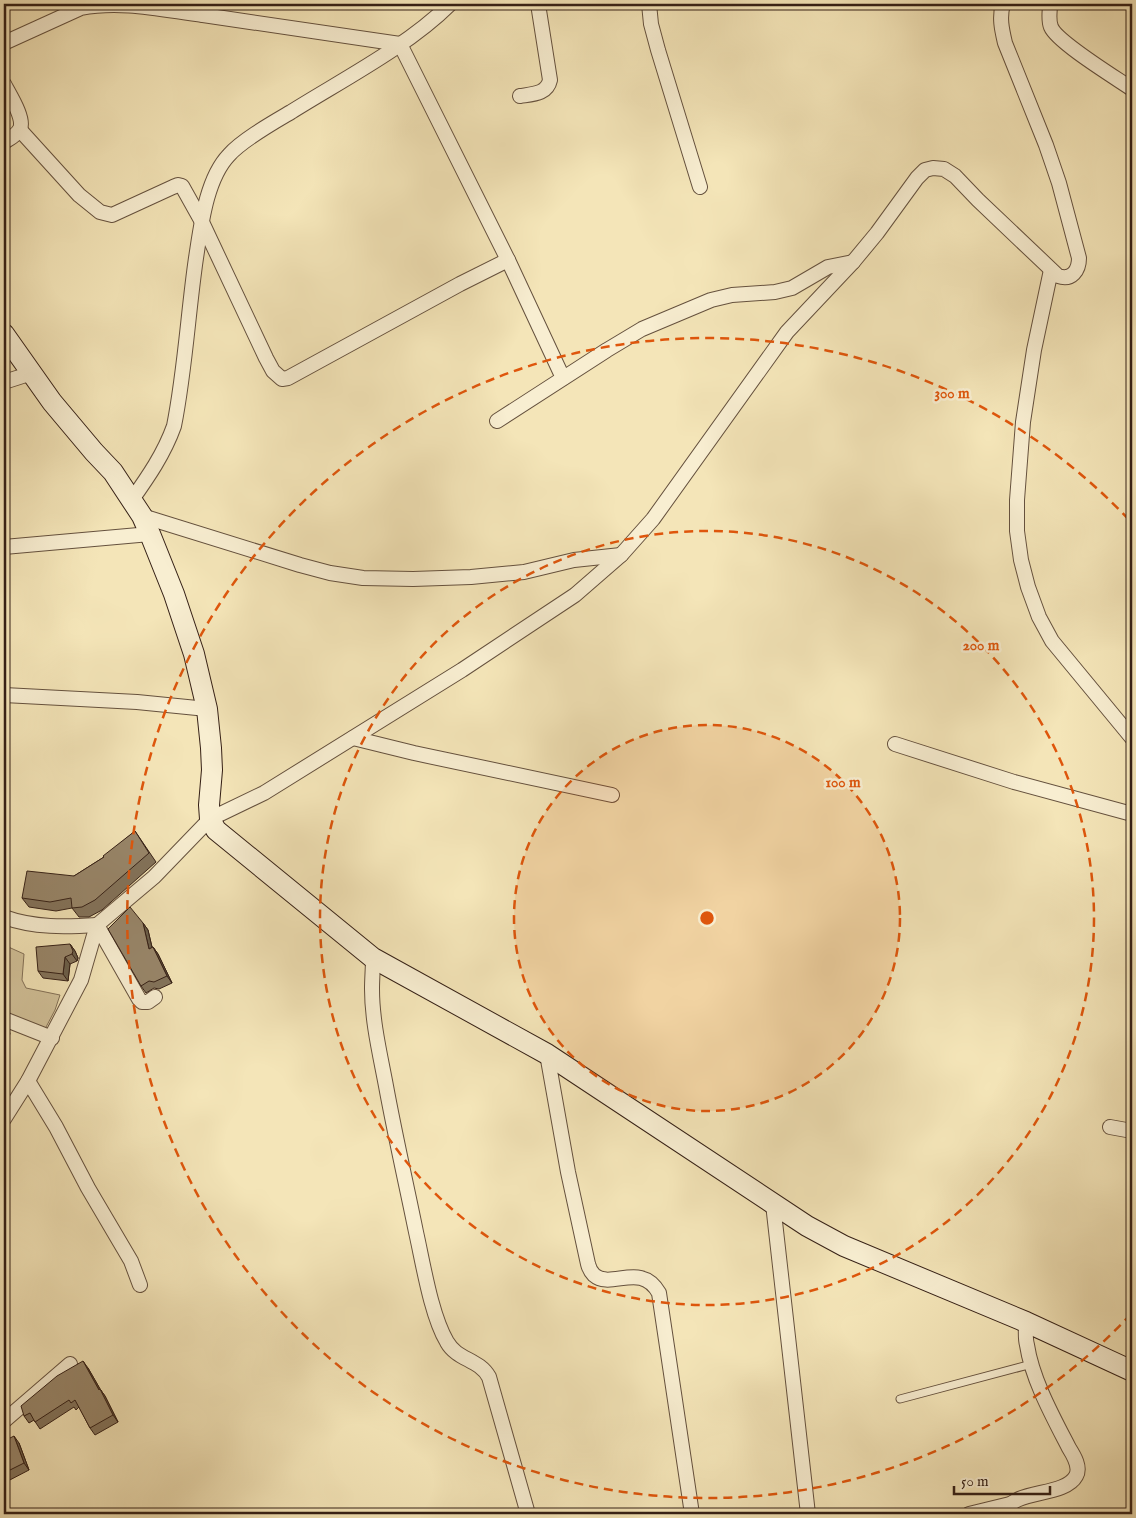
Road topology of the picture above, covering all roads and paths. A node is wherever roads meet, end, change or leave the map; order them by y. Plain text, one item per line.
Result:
1 (121, 4) edge
2 (450, 4) edge
3 (538, 4) edge
4 (649, 4) edge
5 (1003, 4) edge
6 (1050, 4) edge
7 (204, 9) edge
8 (4, 43) edge
9 (400, 44) junction
10 (4, 84) edge
11 (1132, 89) edge
12 (520, 96) dead end
13 (20, 130) junction
14 (4, 142) edge
15 (700, 187) dead end
16 (201, 220) junction
17 (508, 260) junction
18 (853, 262) junction
19 (1051, 270) junction
20 (4, 334) edge
21 (32, 373) junction
22 (563, 378) junction
23 (4, 382) edge
24 (497, 421) dead end
25 (137, 508) junction
26 (150, 534) junction
27 (4, 547) edge
28 (622, 554) junction
29 (4, 695) edge
30 (207, 709) junction
31 (353, 738) junction
32 (1132, 738) edge
33 (895, 744) dead end
34 (612, 796) dead end
35 (1132, 814) edge
36 (210, 819) junction
37 (4, 918) edge
38 (98, 925) junction
39 (373, 958) junction
40 (155, 997) dead end
41 (4, 1019) edge
42 (52, 1038) junction
43 (548, 1054) junction
44 (28, 1081) junction
45 (4, 1119) edge
46 (1110, 1127) dead end
47 (1132, 1131) edge
48 (773, 1204) junction
49 (140, 1285) dead end
50 (1026, 1322) junction
51 (70, 1364) dead end
52 (1032, 1364) junction
53 (1132, 1371) edge
54 (900, 1399) dead end
55 (4, 1421) edge
56 (1007, 1509) edge
57 (528, 1514) edge
58 (692, 1514) edge
59 (808, 1514) edge
60 (969, 1514) edge

1 - 7 street
1 - 8 street
2 - 9 street
3 - 12 street
4 - 15 street
5 - 19 street
6 - 11 street
7 - 9 street
9 - 16 street
9 - 17 street
10 - 13 street
13 - 14 street
13 - 16 street
16 - 17 street
16 - 25 street
17 - 22 street
18 - 19 street
18 - 22 street
18 - 28 street
19 - 32 street
20 - 21 street
21 - 23 street
21 - 25 street
22 - 24 street
25 - 26 street
25 - 28 street
26 - 27 street
26 - 30 street
28 - 31 street
29 - 30 street
30 - 36 street
31 - 34 street
31 - 36 street
33 - 35 street
36 - 38 street
36 - 39 street
37 - 38 street
38 - 40 street
38 - 42 street
39 - 43 street
39 - 57 street
41 - 42 street
42 - 44 street
43 - 48 street
43 - 58 street
44 - 45 street
44 - 49 street
46 - 47 street
48 - 50 street
48 - 59 street
50 - 52 street
50 - 53 street
51 - 55 street
52 - 54 lane
52 - 56 street
56 - 60 street

